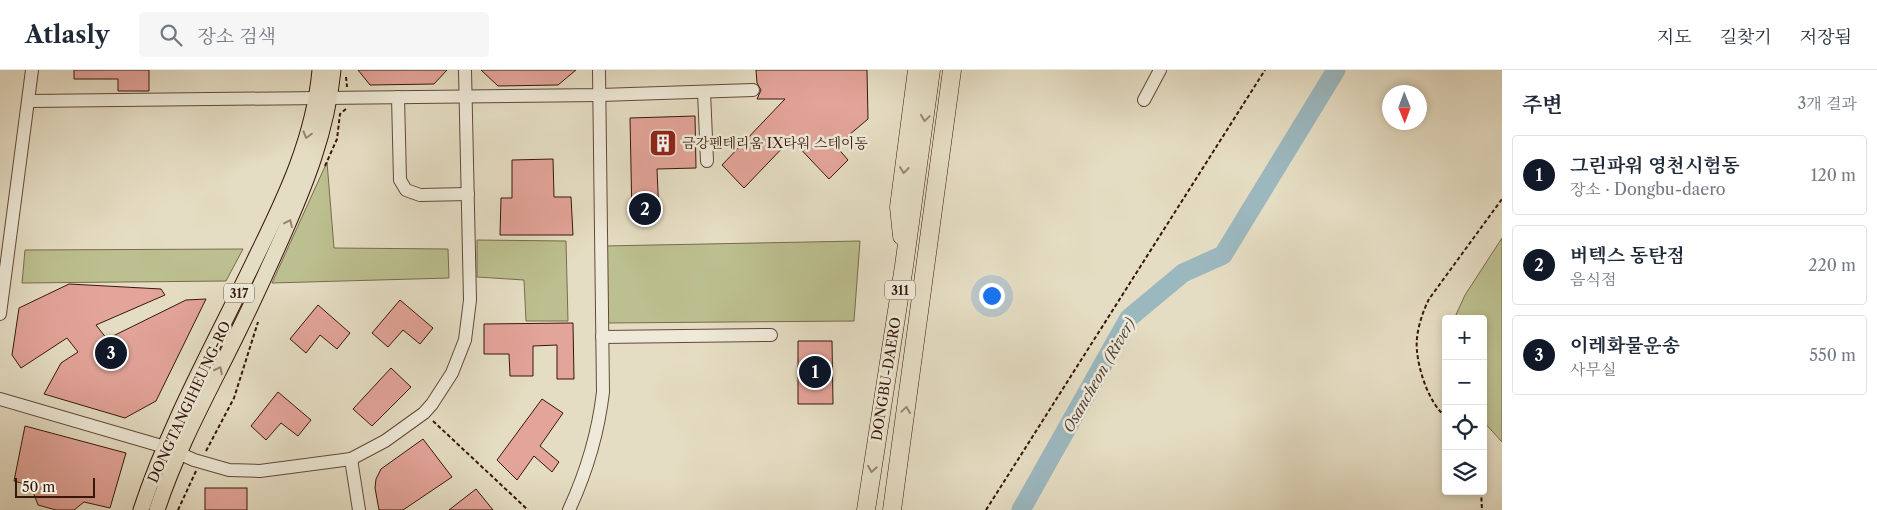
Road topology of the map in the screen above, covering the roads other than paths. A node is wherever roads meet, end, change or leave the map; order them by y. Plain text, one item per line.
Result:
1 (32, 70) edge
2 (320, 70) edge
3 (333, 70) edge
4 (465, 70) edge
5 (599, 70) edge
6 (917, 70) edge
7 (931, 70) edge
8 (952, 70) edge
9 (962, 70) edge
10 (1160, 70) edge
11 (752, 90) dead end
12 (704, 92) junction
13 (600, 95) junction
14 (466, 96) junction
15 (398, 97) junction
16 (324, 98) junction
17 (1144, 100) dead end
18 (29, 101) junction
19 (707, 161) dead end
20 (468, 194) junction
21 (904, 266) junction
22 (0, 314) edge
23 (919, 316) junction
24 (771, 335) dead end
25 (602, 337) junction
26 (0, 399) edge
27 (171, 450) junction
28 (351, 459) junction
29 (141, 510) edge
30 (157, 510) edge
31 (359, 510) edge
32 (569, 510) edge
33 (866, 510) edge
34 (892, 510) edge

1 - 18 street
2 - 16 main road, DONGTANGIHEUNG-RO / 317
3 - 16 main road, DONGTANGIHEUNG-RO / 317
4 - 14 street
5 - 13 street
6 -> 21 highway
7 -> 21 highway, DONGBU-DAERO / 311
8 - 23 highway, DONGBU-DAERO / 311
9 - 23 highway
10 - 17 street
11 - 12 street
12 - 13 street
12 - 19 street
13 - 14 street
13 - 25 street
14 - 15 street
14 - 20 street
15 - 16 street
15 - 20 street
16 - 18 street
16 - 27 main road, DONGTANGIHEUNG-RO / 317
18 - 22 street
20 - 28 street
21 -> 33 highway, DONGBU-DAERO / 311
34 -> 23 highway, DONGBU-DAERO / 311
24 - 25 street
25 - 32 street
26 - 27 street
27 - 28 street
27 - 29 main road, DONGTANGIHEUNG-RO / 317
27 - 30 main road, DONGTANGIHEUNG-RO / 317
28 - 31 street

